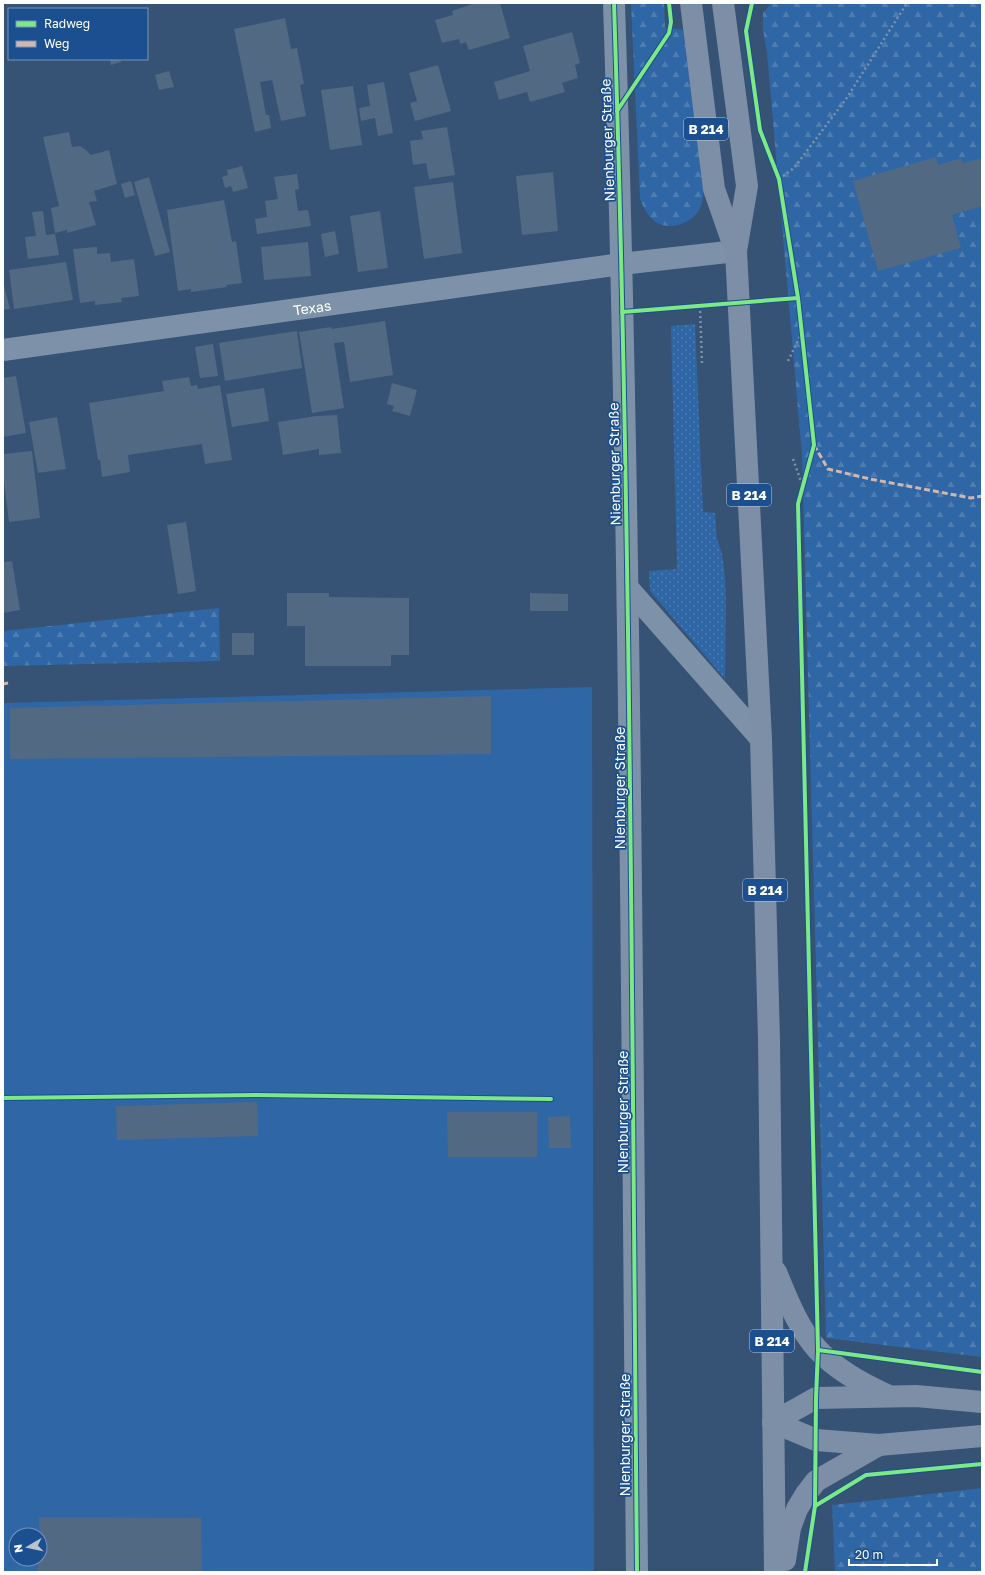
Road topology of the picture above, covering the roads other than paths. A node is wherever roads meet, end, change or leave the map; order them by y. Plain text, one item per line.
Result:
1 (614, 3) edge
2 (691, 3) edge
3 (723, 3) edge
4 (736, 251) junction
5 (621, 264) junction
6 (3, 350) edge
7 (628, 588) junction
8 (762, 739) junction
9 (771, 1260) junction
10 (890, 1396) junction
11 (982, 1402) edge
12 (773, 1422) junction
13 (982, 1436) edge
14 (879, 1445) junction
15 (636, 1572) edge
16 (775, 1572) edge
17 (783, 1572) edge

1 - 5 street, Nienburger Straße
2 - 4 main road, B 214
3 - 4 main road, B 214
4 - 5 street
4 - 8 main road, B 214
5 - 6 street, Texas
5 - 7 street, Nienburger Straße
7 - 8 street
7 - 15 street, Nienburger Straße
8 - 9 main road, B 214
9 - 10 main road
9 - 12 main road, B 214
10 - 11 main road
10 - 12 main road
12 - 14 main road
12 - 16 main road, B 214
13 - 14 main road
14 - 17 main road

